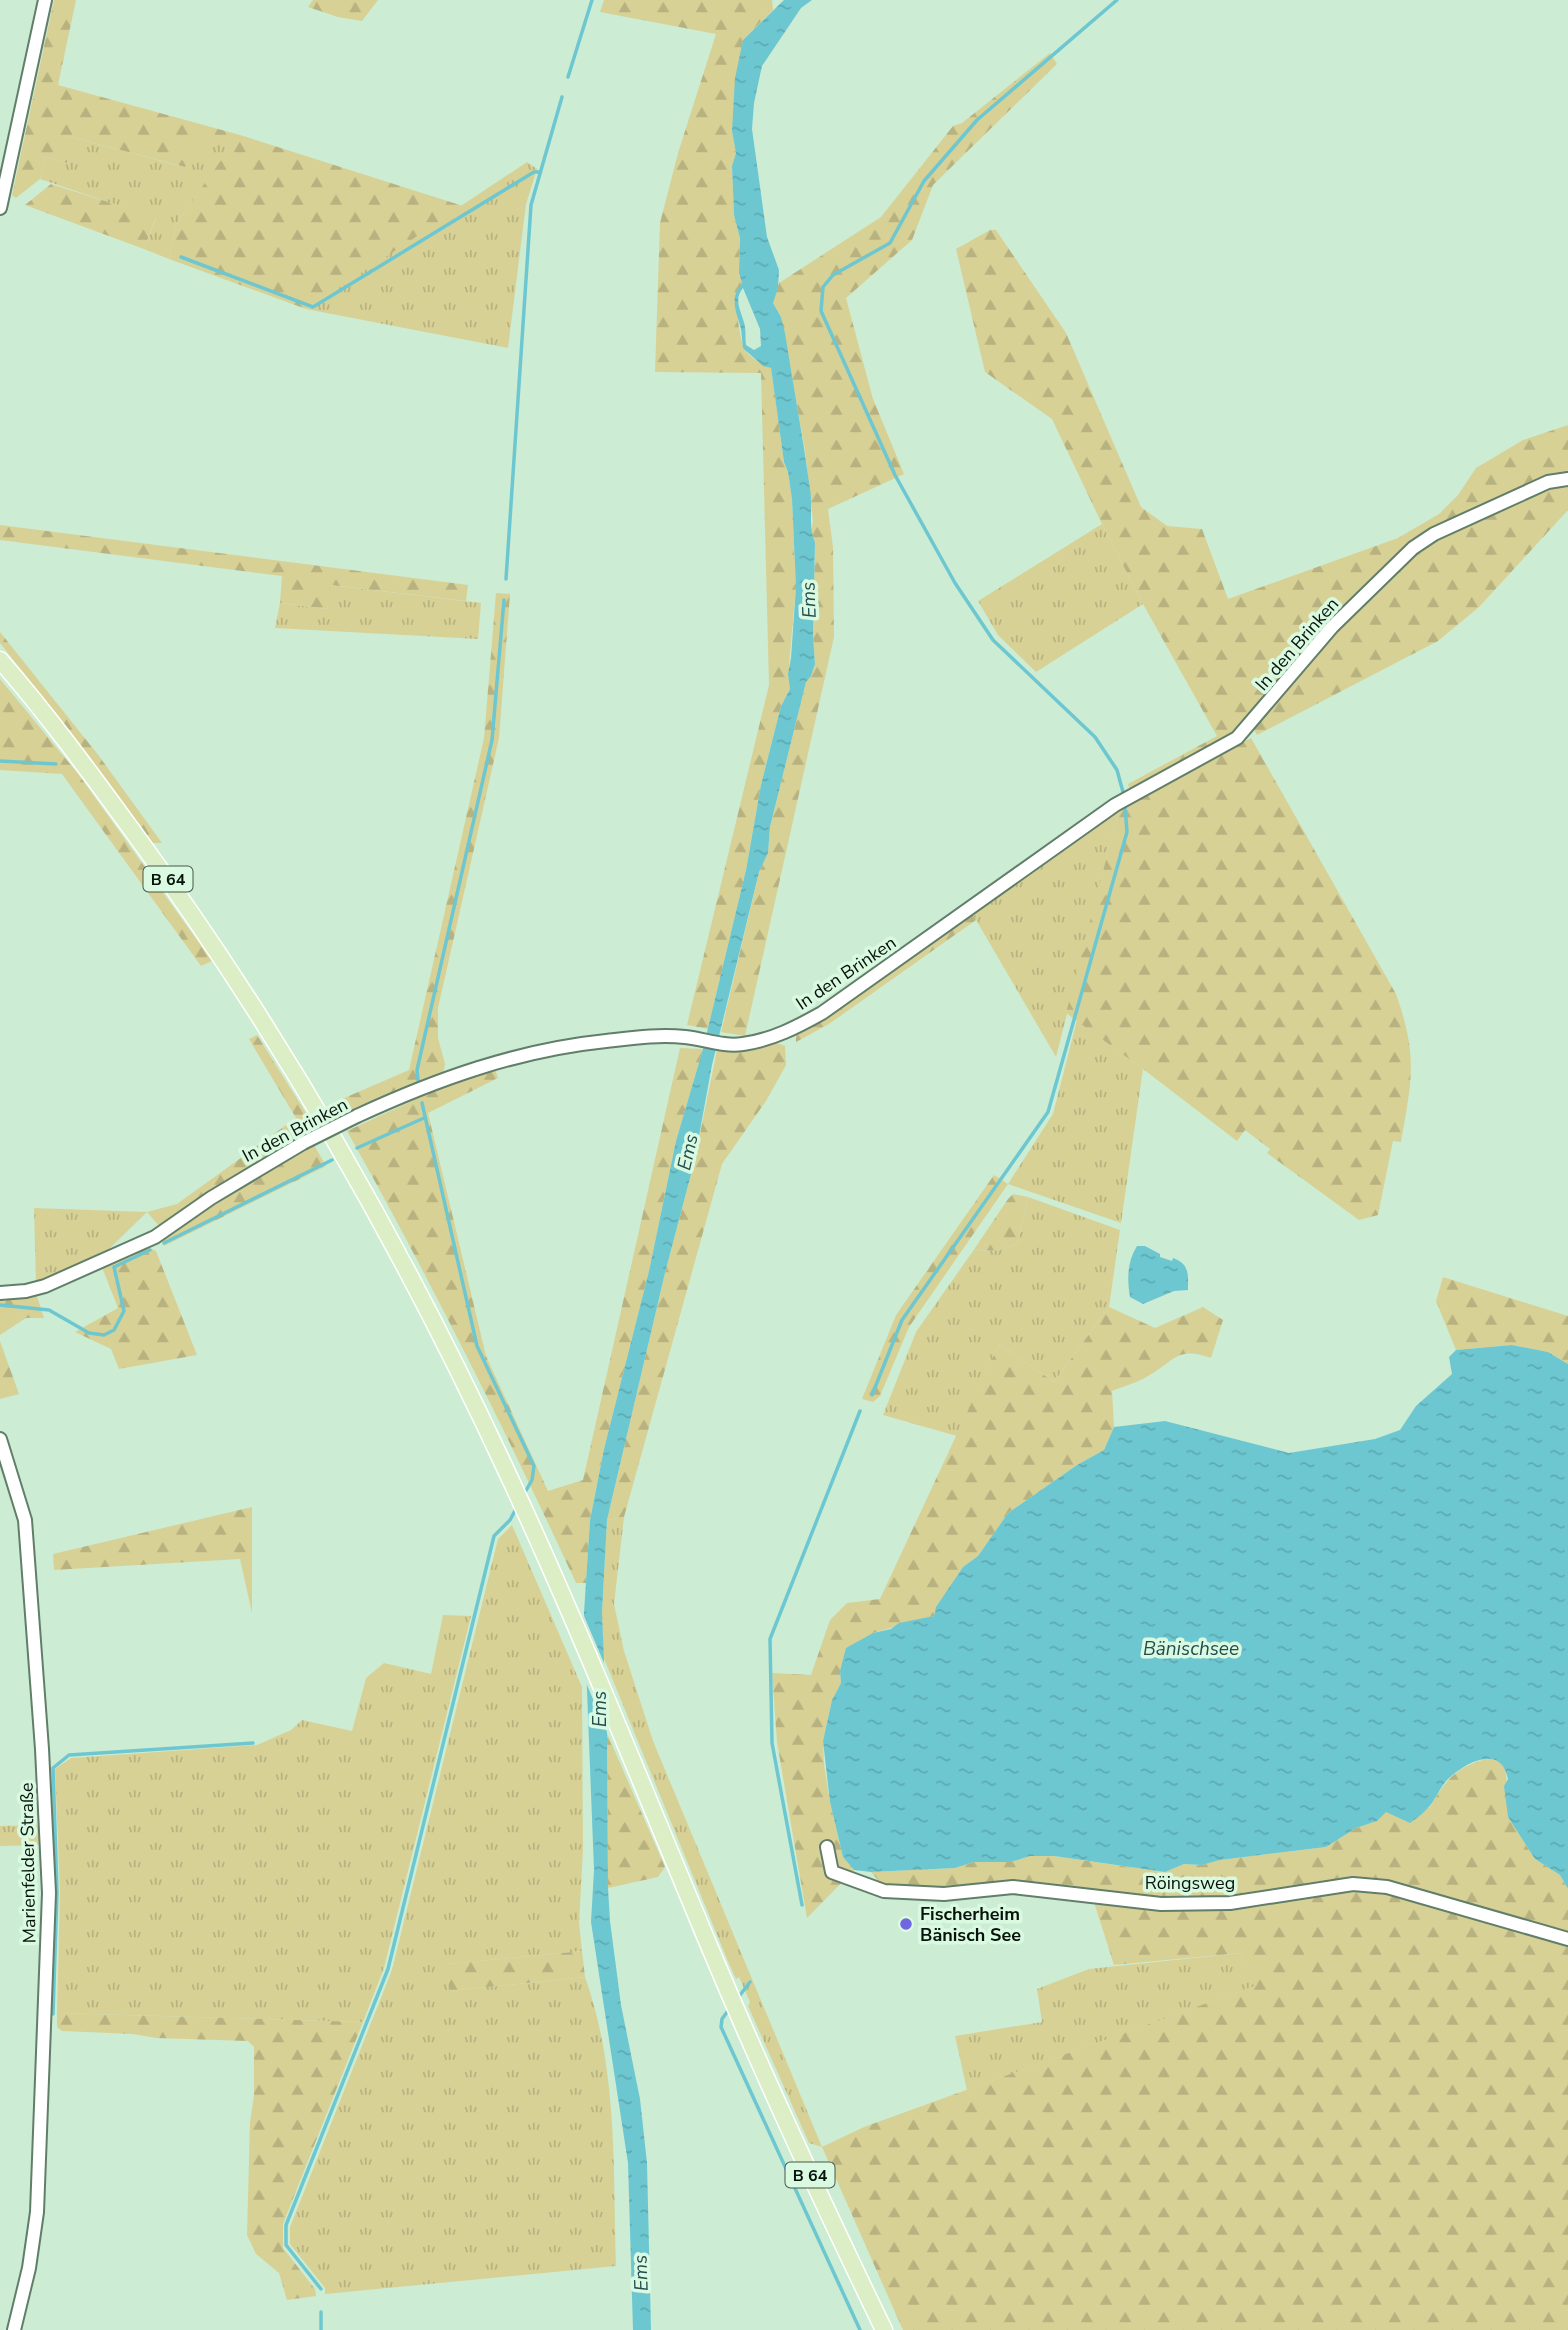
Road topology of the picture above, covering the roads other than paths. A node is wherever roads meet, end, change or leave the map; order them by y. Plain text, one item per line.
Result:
1 (45, 0) edge
2 (0, 208) edge
3 (1568, 479) edge
4 (0, 660) edge
5 (0, 1293) edge
6 (0, 1439) edge
7 (827, 1847) dead end
8 (1568, 1939) edge
9 (14, 2330) edge
10 (884, 2330) edge

1 - 2 street
3 - 5 street, In den Brinken, bridge
4 - 10 main road, B 64
6 - 9 street, Marienfelder Straße
7 - 8 street, Röingsweg

